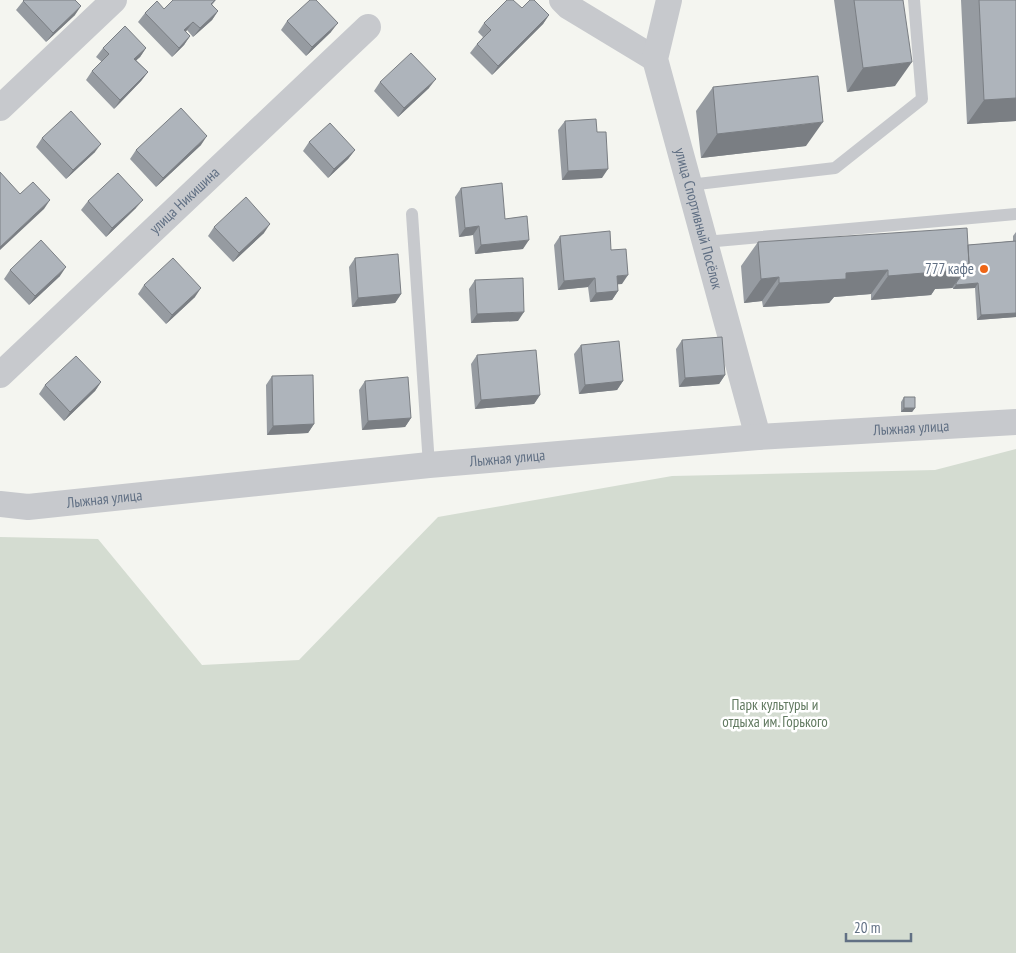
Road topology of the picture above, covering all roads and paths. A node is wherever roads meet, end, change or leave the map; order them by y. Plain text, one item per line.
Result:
1 (114, 0) edge
2 (562, 0) edge
3 (669, 0) edge
4 (914, 0) edge
5 (368, 27) dead end
6 (655, 59) junction
7 (0, 108) edge
8 (690, 185) junction
9 (412, 214) dead end
10 (1016, 214) edge
11 (705, 242) junction
12 (0, 375) edge
13 (1016, 422) edge
14 (758, 437) junction
15 (429, 465) junction
16 (0, 504) edge

1 - 7 street
2 - 6 street
3 - 6 street, улица Спортивный Посёлок
4 - 8 lane
5 - 12 street, улица Никишина
6 - 8 street, улица Спортивный Посёлок
8 - 11 street, улица Спортивный Посёлок
9 - 15 lane
10 - 11 lane
11 - 14 street, улица Спортивный Посёлок
13 - 14 street, Лыжная улица
14 - 15 street, Лыжная улица
15 - 16 street, Лыжная улица

